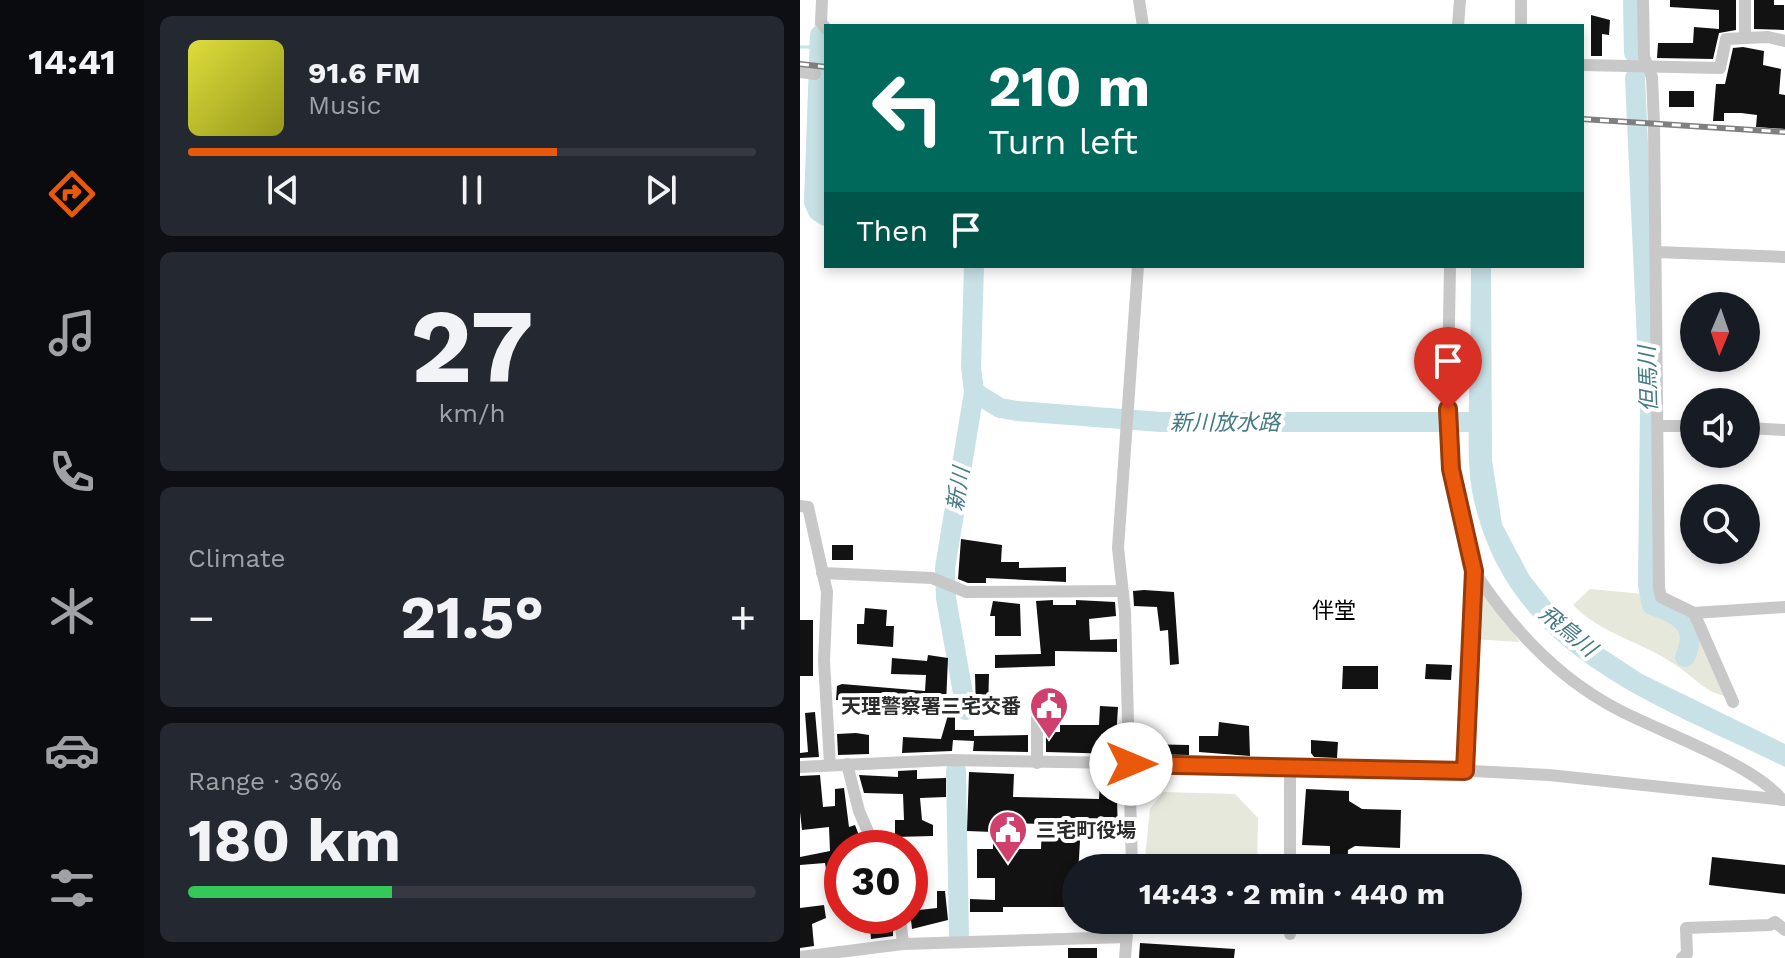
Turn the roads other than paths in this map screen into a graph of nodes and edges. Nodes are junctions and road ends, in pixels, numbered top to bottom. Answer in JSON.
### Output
{"nodes":[{"id":1,"x":822,"y":0,"type":"edge"},
{"id":2,"x":1139,"y":0,"type":"edge"},
{"id":3,"x":1460,"y":0,"type":"edge"},
{"id":4,"x":1521,"y":0,"type":"edge"},
{"id":5,"x":1643,"y":0,"type":"edge"},
{"id":6,"x":1745,"y":0,"type":"edge"},
{"id":7,"x":1143,"y":24,"type":"edge"},
{"id":8,"x":1458,"y":24,"type":"edge"},
{"id":9,"x":1521,"y":24,"type":"edge"},
{"id":10,"x":824,"y":26,"type":"edge"},
{"id":11,"x":1745,"y":37,"type":"junction"},
{"id":12,"x":1785,"y":41,"type":"edge"},
{"id":13,"x":1584,"y":65,"type":"edge"},
{"id":14,"x":1647,"y":66,"type":"junction"},
{"id":15,"x":800,"y":72,"type":"edge"},
{"id":16,"x":815,"y":74,"type":"dead end"},
{"id":17,"x":1657,"y":252,"type":"junction"},
{"id":18,"x":1785,"y":257,"type":"edge"},
{"id":19,"x":1138,"y":268,"type":"edge"},
{"id":20,"x":1450,"y":268,"type":"edge"},
{"id":21,"x":1658,"y":426,"type":"junction"},
{"id":22,"x":1680,"y":426,"type":"edge"},
{"id":23,"x":1760,"y":429,"type":"edge"},
{"id":24,"x":1785,"y":430,"type":"edge"},
{"id":25,"x":800,"y":506,"type":"edge"},
{"id":26,"x":1474,"y":571,"type":"junction"},
{"id":27,"x":822,"y":573,"type":"junction"},
{"id":28,"x":1122,"y":591,"type":"junction"},
{"id":29,"x":1785,"y":607,"type":"edge"},
{"id":30,"x":1694,"y":613,"type":"junction"},
{"id":31,"x":1733,"y":702,"type":"dead end"},
{"id":32,"x":1037,"y":715,"type":"dead end"},
{"id":33,"x":1037,"y":763,"type":"junction"},
{"id":34,"x":847,"y":764,"type":"junction"},
{"id":35,"x":1131,"y":764,"type":"junction"},
{"id":36,"x":830,"y":765,"type":"junction"},
{"id":37,"x":1290,"y":766,"type":"junction"},
{"id":38,"x":800,"y":767,"type":"edge"},
{"id":39,"x":1465,"y":771,"type":"junction"},
{"id":40,"x":1783,"y":800,"type":"edge"},
{"id":41,"x":867,"y":830,"type":"edge"},
{"id":42,"x":1132,"y":854,"type":"edge"},
{"id":43,"x":1290,"y":854,"type":"edge"},
{"id":44,"x":1785,"y":930,"type":"edge"},
{"id":45,"x":902,"y":934,"type":"edge"},
{"id":46,"x":1126,"y":934,"type":"edge"},
{"id":47,"x":1126,"y":937,"type":"junction"},
{"id":48,"x":903,"y":944,"type":"junction"},
{"id":49,"x":800,"y":957,"type":"edge"},
{"id":50,"x":1125,"y":958,"type":"edge"},
{"id":51,"x":1682,"y":958,"type":"edge"}],
"edges":[{"from":1,"to":10,"type":"street"},
{"from":2,"to":7,"type":"street"},
{"from":3,"to":8,"type":"street"},
{"from":4,"to":9,"type":"street"},
{"from":5,"to":14,"type":"street"},
{"from":6,"to":11,"type":"street"},
{"from":11,"to":12,"type":"street"},
{"from":11,"to":14,"type":"street"},
{"from":13,"to":14,"type":"street"},
{"from":14,"to":17,"type":"street"},
{"from":15,"to":16,"type":"street"},
{"from":17,"to":18,"type":"street"},
{"from":17,"to":21,"type":"street"},
{"from":19,"to":28,"type":"street"},
{"from":20,"to":26,"type":"street"},
{"from":21,"to":22,"type":"street"},
{"from":21,"to":30,"type":"street"},
{"from":23,"to":24,"type":"street"},
{"from":25,"to":27,"type":"street"},
{"from":26,"to":39,"type":"street"},
{"from":26,"to":40,"type":"street"},
{"from":27,"to":28,"type":"street"},
{"from":27,"to":36,"type":"street"},
{"from":28,"to":35,"type":"street"},
{"from":29,"to":30,"type":"street"},
{"from":30,"to":31,"type":"street"},
{"from":32,"to":33,"type":"street"},
{"from":33,"to":34,"type":"street"},
{"from":33,"to":35,"type":"street"},
{"from":34,"to":36,"type":"street"},
{"from":34,"to":41,"type":"street"},
{"from":35,"to":37,"type":"street"},
{"from":35,"to":42,"type":"street"},
{"from":36,"to":38,"type":"street"},
{"from":37,"to":39,"type":"street"},
{"from":37,"to":43,"type":"street"},
{"from":39,"to":40,"type":"street"},
{"from":44,"to":51,"type":"street"},
{"from":45,"to":48,"type":"street"},
{"from":46,"to":47,"type":"street"},
{"from":47,"to":48,"type":"street"},
{"from":47,"to":50,"type":"street"},
{"from":48,"to":49,"type":"street"}]}
